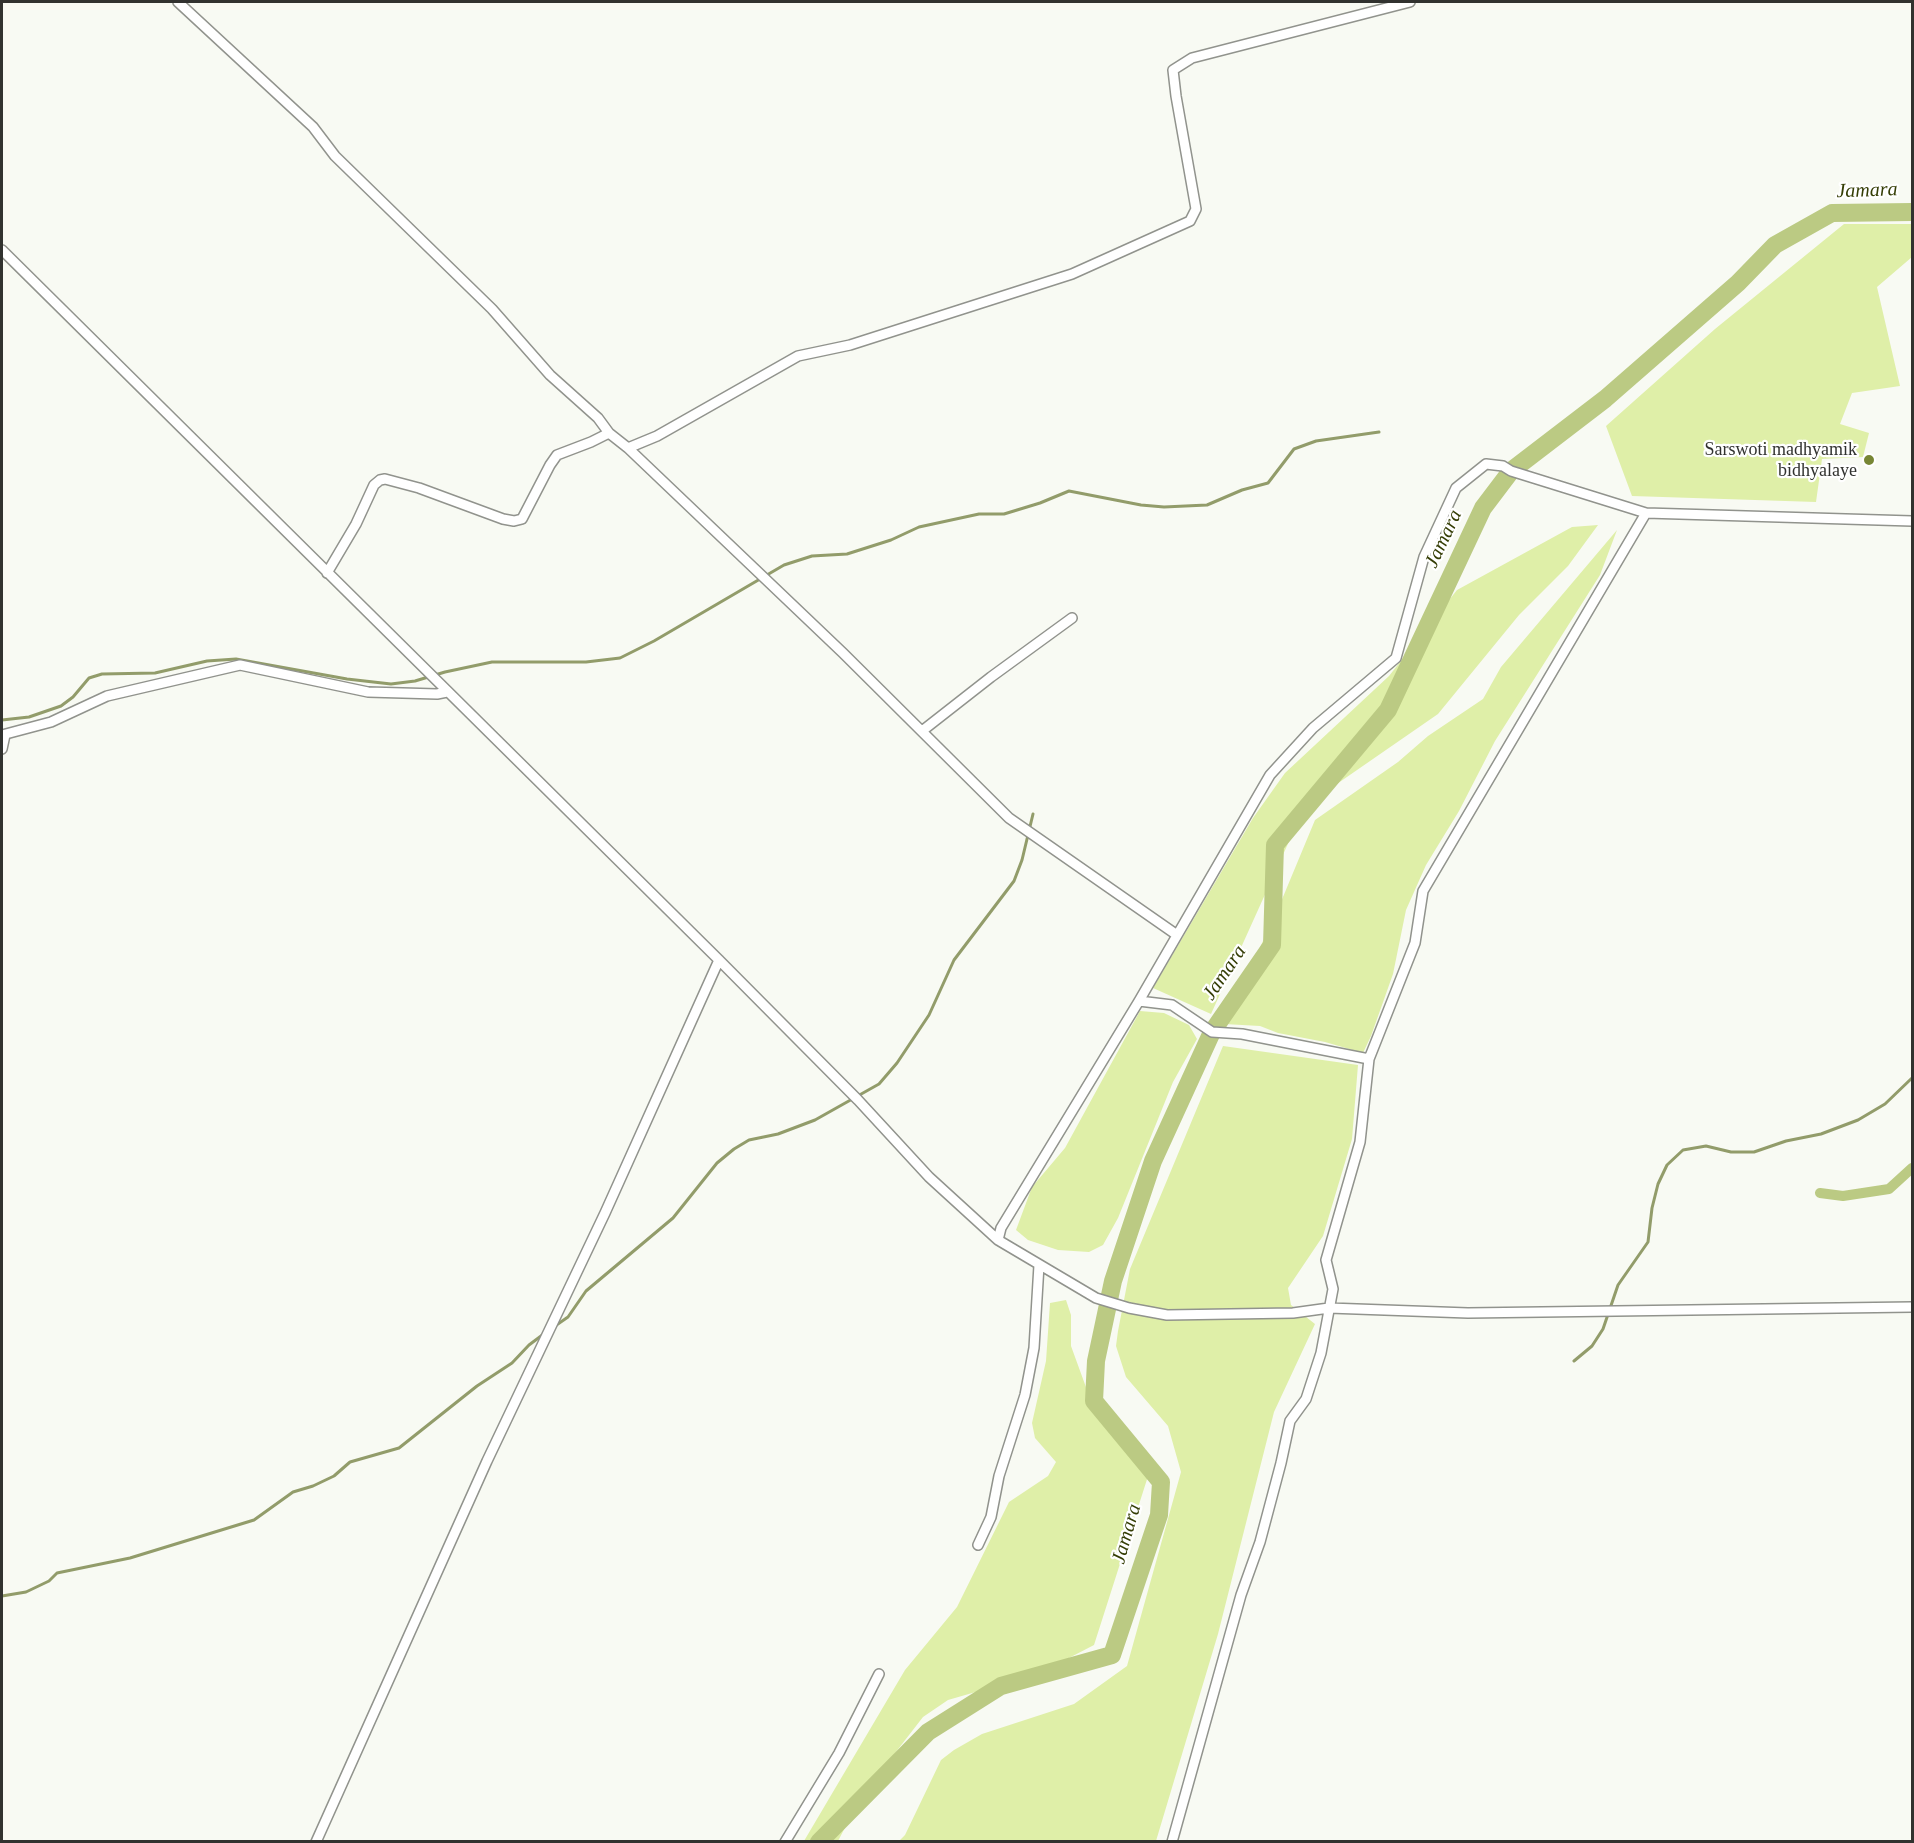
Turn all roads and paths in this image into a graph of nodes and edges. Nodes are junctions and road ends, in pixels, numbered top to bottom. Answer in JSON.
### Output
{"nodes":[{"id":1,"x":178,"y":2,"type":"edge"},
{"id":2,"x":1410,"y":2,"type":"edge"},
{"id":3,"x":2,"y":250,"type":"edge"},
{"id":4,"x":609,"y":433,"type":"junction"},
{"id":5,"x":628,"y":448,"type":"junction"},
{"id":6,"x":1646,"y":513,"type":"junction"},
{"id":7,"x":1912,"y":521,"type":"edge"},
{"id":8,"x":327,"y":573,"type":"junction"},
{"id":9,"x":1072,"y":618,"type":"dead end"},
{"id":10,"x":447,"y":692,"type":"junction"},
{"id":11,"x":922,"y":731,"type":"junction"},
{"id":12,"x":3,"y":735,"type":"edge"},
{"id":13,"x":2,"y":749,"type":"edge"},
{"id":14,"x":1177,"y":935,"type":"junction"},
{"id":15,"x":719,"y":960,"type":"junction"},
{"id":16,"x":1139,"y":1001,"type":"junction"},
{"id":17,"x":1370,"y":1059,"type":"junction"},
{"id":18,"x":998,"y":1240,"type":"junction"},
{"id":19,"x":1039,"y":1265,"type":"junction"},
{"id":20,"x":1912,"y":1307,"type":"edge"},
{"id":21,"x":1329,"y":1308,"type":"junction"},
{"id":22,"x":978,"y":1545,"type":"dead end"},
{"id":23,"x":879,"y":1674,"type":"dead end"},
{"id":24,"x":316,"y":1842,"type":"edge"},
{"id":25,"x":785,"y":1842,"type":"edge"},
{"id":26,"x":1172,"y":1842,"type":"edge"}],
"edges":[{"from":1,"to":4,"type":"street"},
{"from":2,"to":5,"type":"street"},
{"from":3,"to":8,"type":"street"},
{"from":4,"to":5,"type":"street"},
{"from":4,"to":8,"type":"street"},
{"from":5,"to":11,"type":"street"},
{"from":6,"to":7,"type":"street"},
{"from":6,"to":14,"type":"street"},
{"from":6,"to":17,"type":"street"},
{"from":8,"to":10,"type":"street"},
{"from":9,"to":11,"type":"street"},
{"from":10,"to":12,"type":"street"},
{"from":10,"to":15,"type":"street"},
{"from":11,"to":14,"type":"street"},
{"from":12,"to":13,"type":"street"},
{"from":14,"to":16,"type":"street"},
{"from":15,"to":18,"type":"street"},
{"from":15,"to":24,"type":"street"},
{"from":16,"to":17,"type":"street"},
{"from":16,"to":18,"type":"street"},
{"from":17,"to":21,"type":"street"},
{"from":18,"to":19,"type":"street"},
{"from":19,"to":21,"type":"street"},
{"from":19,"to":22,"type":"street"},
{"from":20,"to":21,"type":"street"},
{"from":21,"to":26,"type":"street"},
{"from":23,"to":25,"type":"street"}]}
